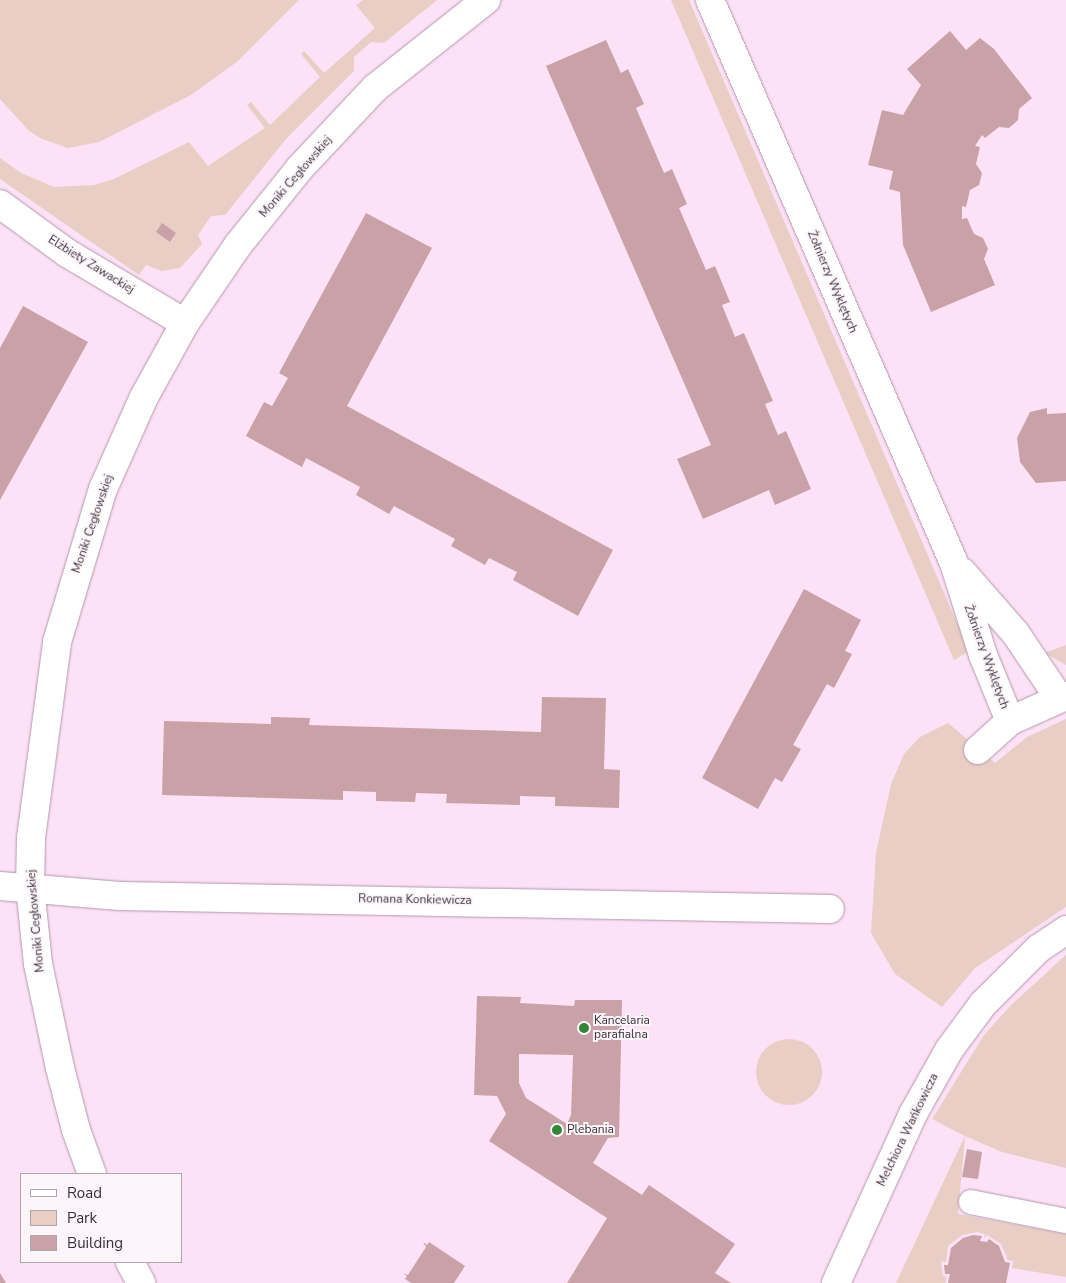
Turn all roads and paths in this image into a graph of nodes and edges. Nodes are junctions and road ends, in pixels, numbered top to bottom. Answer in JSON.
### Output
{"nodes":[{"id":1,"x":486,"y":0,"type":"edge"},
{"id":2,"x":710,"y":0,"type":"edge"},
{"id":3,"x":0,"y":204,"type":"edge"},
{"id":4,"x":184,"y":323,"type":"junction"},
{"id":5,"x":954,"y":563,"type":"junction"},
{"id":6,"x":1062,"y":697,"type":"edge"},
{"id":7,"x":1010,"y":722,"type":"junction"},
{"id":8,"x":978,"y":750,"type":"dead end"},
{"id":9,"x":0,"y":886,"type":"edge"},
{"id":10,"x":30,"y":887,"type":"junction"},
{"id":11,"x":830,"y":909,"type":"dead end"},
{"id":12,"x":1066,"y":930,"type":"edge"},
{"id":13,"x":92,"y":1173,"type":"edge"},
{"id":14,"x":971,"y":1202,"type":"dead end"},
{"id":15,"x":1066,"y":1221,"type":"edge"},
{"id":16,"x":131,"y":1263,"type":"edge"},
{"id":17,"x":141,"y":1283,"type":"edge"},
{"id":18,"x":836,"y":1283,"type":"edge"}],
"edges":[{"from":1,"to":4,"type":"street","name":"Moniki Cegłowskiej"},
{"from":2,"to":5,"type":"street","name":"Żołnierzy Wyklętych"},
{"from":3,"to":4,"type":"street","name":"Elżbiety Zawackiej"},
{"from":4,"to":10,"type":"street","name":"Moniki Cegłowskiej"},
{"from":5,"to":6,"type":"street","name":"Żołnierzy Wyklętych"},
{"from":5,"to":7,"type":"street","name":"Żołnierzy Wyklętych"},
{"from":6,"to":7,"type":"street"},
{"from":7,"to":8,"type":"street"},
{"from":9,"to":10,"type":"street","name":"Romana Konkiewicza"},
{"from":10,"to":11,"type":"street","name":"Romana Konkiewicza"},
{"from":10,"to":13,"type":"street","name":"Moniki Cegłowskiej"},
{"from":12,"to":18,"type":"street","name":"Melchiora Wańkowicza"},
{"from":14,"to":15,"type":"lane"},
{"from":16,"to":17,"type":"street"}]}
